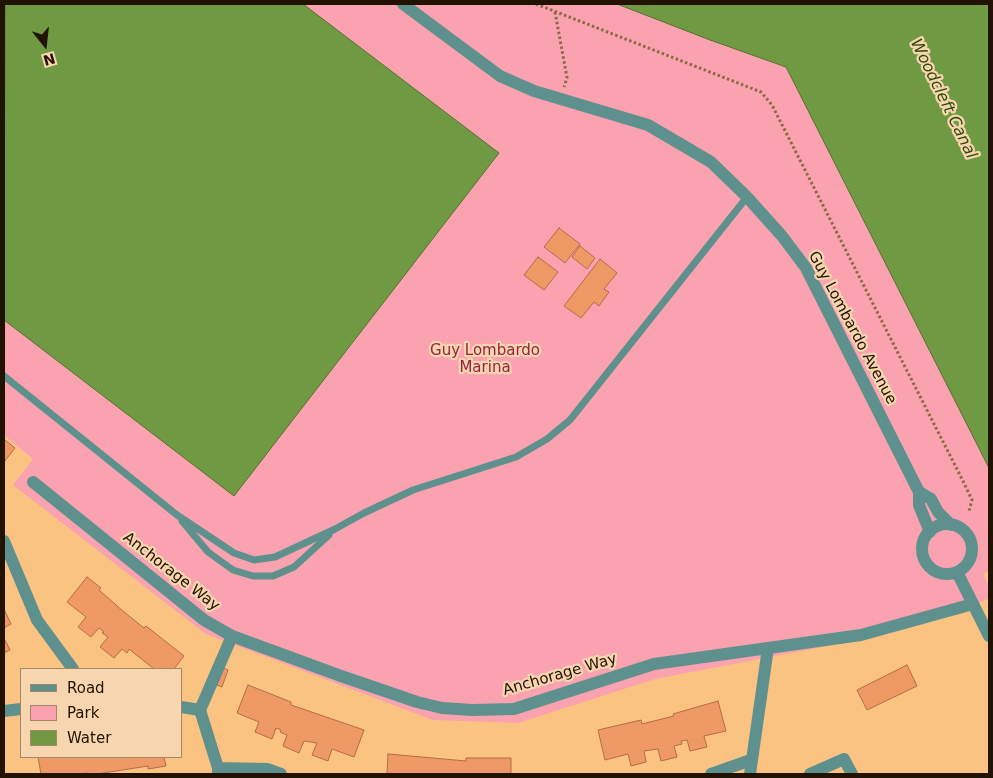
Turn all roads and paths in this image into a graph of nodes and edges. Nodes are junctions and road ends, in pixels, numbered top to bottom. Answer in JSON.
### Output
{"nodes":[{"id":1,"x":403,"y":4,"type":"edge"},
{"id":2,"x":536,"y":4,"type":"edge"},
{"id":3,"x":555,"y":11,"type":"junction"},
{"id":4,"x":562,"y":99,"type":"junction"},
{"id":5,"x":747,"y":196,"type":"junction"},
{"id":6,"x":4,"y":376,"type":"edge"},
{"id":7,"x":32,"y":482,"type":"dead end"},
{"id":8,"x":919,"y":492,"type":"junction"},
{"id":9,"x":969,"y":511,"type":"dead end"},
{"id":10,"x":177,"y":515,"type":"junction"},
{"id":11,"x":951,"y":525,"type":"junction"},
{"id":12,"x":335,"y":529,"type":"junction"},
{"id":13,"x":930,"y":532,"type":"junction"},
{"id":14,"x":4,"y":541,"type":"edge"},
{"id":15,"x":957,"y":572,"type":"junction"},
{"id":16,"x":973,"y":604,"type":"junction"},
{"id":17,"x":232,"y":636,"type":"junction"},
{"id":18,"x":989,"y":636,"type":"edge"},
{"id":19,"x":768,"y":648,"type":"junction"},
{"id":20,"x":72,"y":668,"type":"edge"},
{"id":21,"x":182,"y":706,"type":"edge"},
{"id":22,"x":20,"y":709,"type":"edge"},
{"id":23,"x":200,"y":710,"type":"junction"},
{"id":24,"x":4,"y":711,"type":"edge"},
{"id":25,"x":752,"y":760,"type":"junction"},
{"id":26,"x":218,"y":771,"type":"edge"},
{"id":27,"x":281,"y":774,"type":"edge"},
{"id":28,"x":711,"y":774,"type":"edge"},
{"id":29,"x":750,"y":774,"type":"edge"},
{"id":30,"x":810,"y":774,"type":"edge"},
{"id":31,"x":852,"y":774,"type":"edge"}],
"edges":[{"from":1,"to":4,"type":"street","name":"Guy Lombardo Avenue"},
{"from":2,"to":3,"type":"path"},
{"from":3,"to":4,"type":"path"},
{"from":3,"to":9,"type":"path"},
{"from":4,"to":5,"type":"street","name":"Guy Lombardo Avenue"},
{"from":5,"to":8,"type":"street","name":"Guy Lombardo Avenue"},
{"from":5,"to":12,"type":"lane"},
{"from":6,"to":10,"type":"lane"},
{"from":7,"to":17,"type":"street","name":"Anchorage Way"},
{"from":8,"to":11,"type":"street","name":"Guy Lombardo Avenue"},
{"from":8,"to":13,"type":"street","name":"Guy Lombardo Avenue"},
{"from":10,"to":12,"type":"lane"},
{"from":10,"to":12,"type":"lane"},
{"from":11,"to":13,"type":"street"},
{"from":11,"to":15,"type":"street","name":"Guy Lombardo Avenue"},
{"from":13,"to":15,"type":"street"},
{"from":14,"to":20,"type":"street"},
{"from":15,"to":16,"type":"street"},
{"from":16,"to":18,"type":"street"},
{"from":16,"to":19,"type":"street","name":"Anchorage Way"},
{"from":17,"to":19,"type":"street","name":"Anchorage Way"},
{"from":17,"to":23,"type":"street"},
{"from":19,"to":25,"type":"street"},
{"from":21,"to":23,"type":"street"},
{"from":22,"to":24,"type":"street"},
{"from":23,"to":26,"type":"street"},
{"from":25,"to":28,"type":"street"},
{"from":25,"to":29,"type":"street"},
{"from":26,"to":27,"type":"street"},
{"from":30,"to":31,"type":"street"}]}
